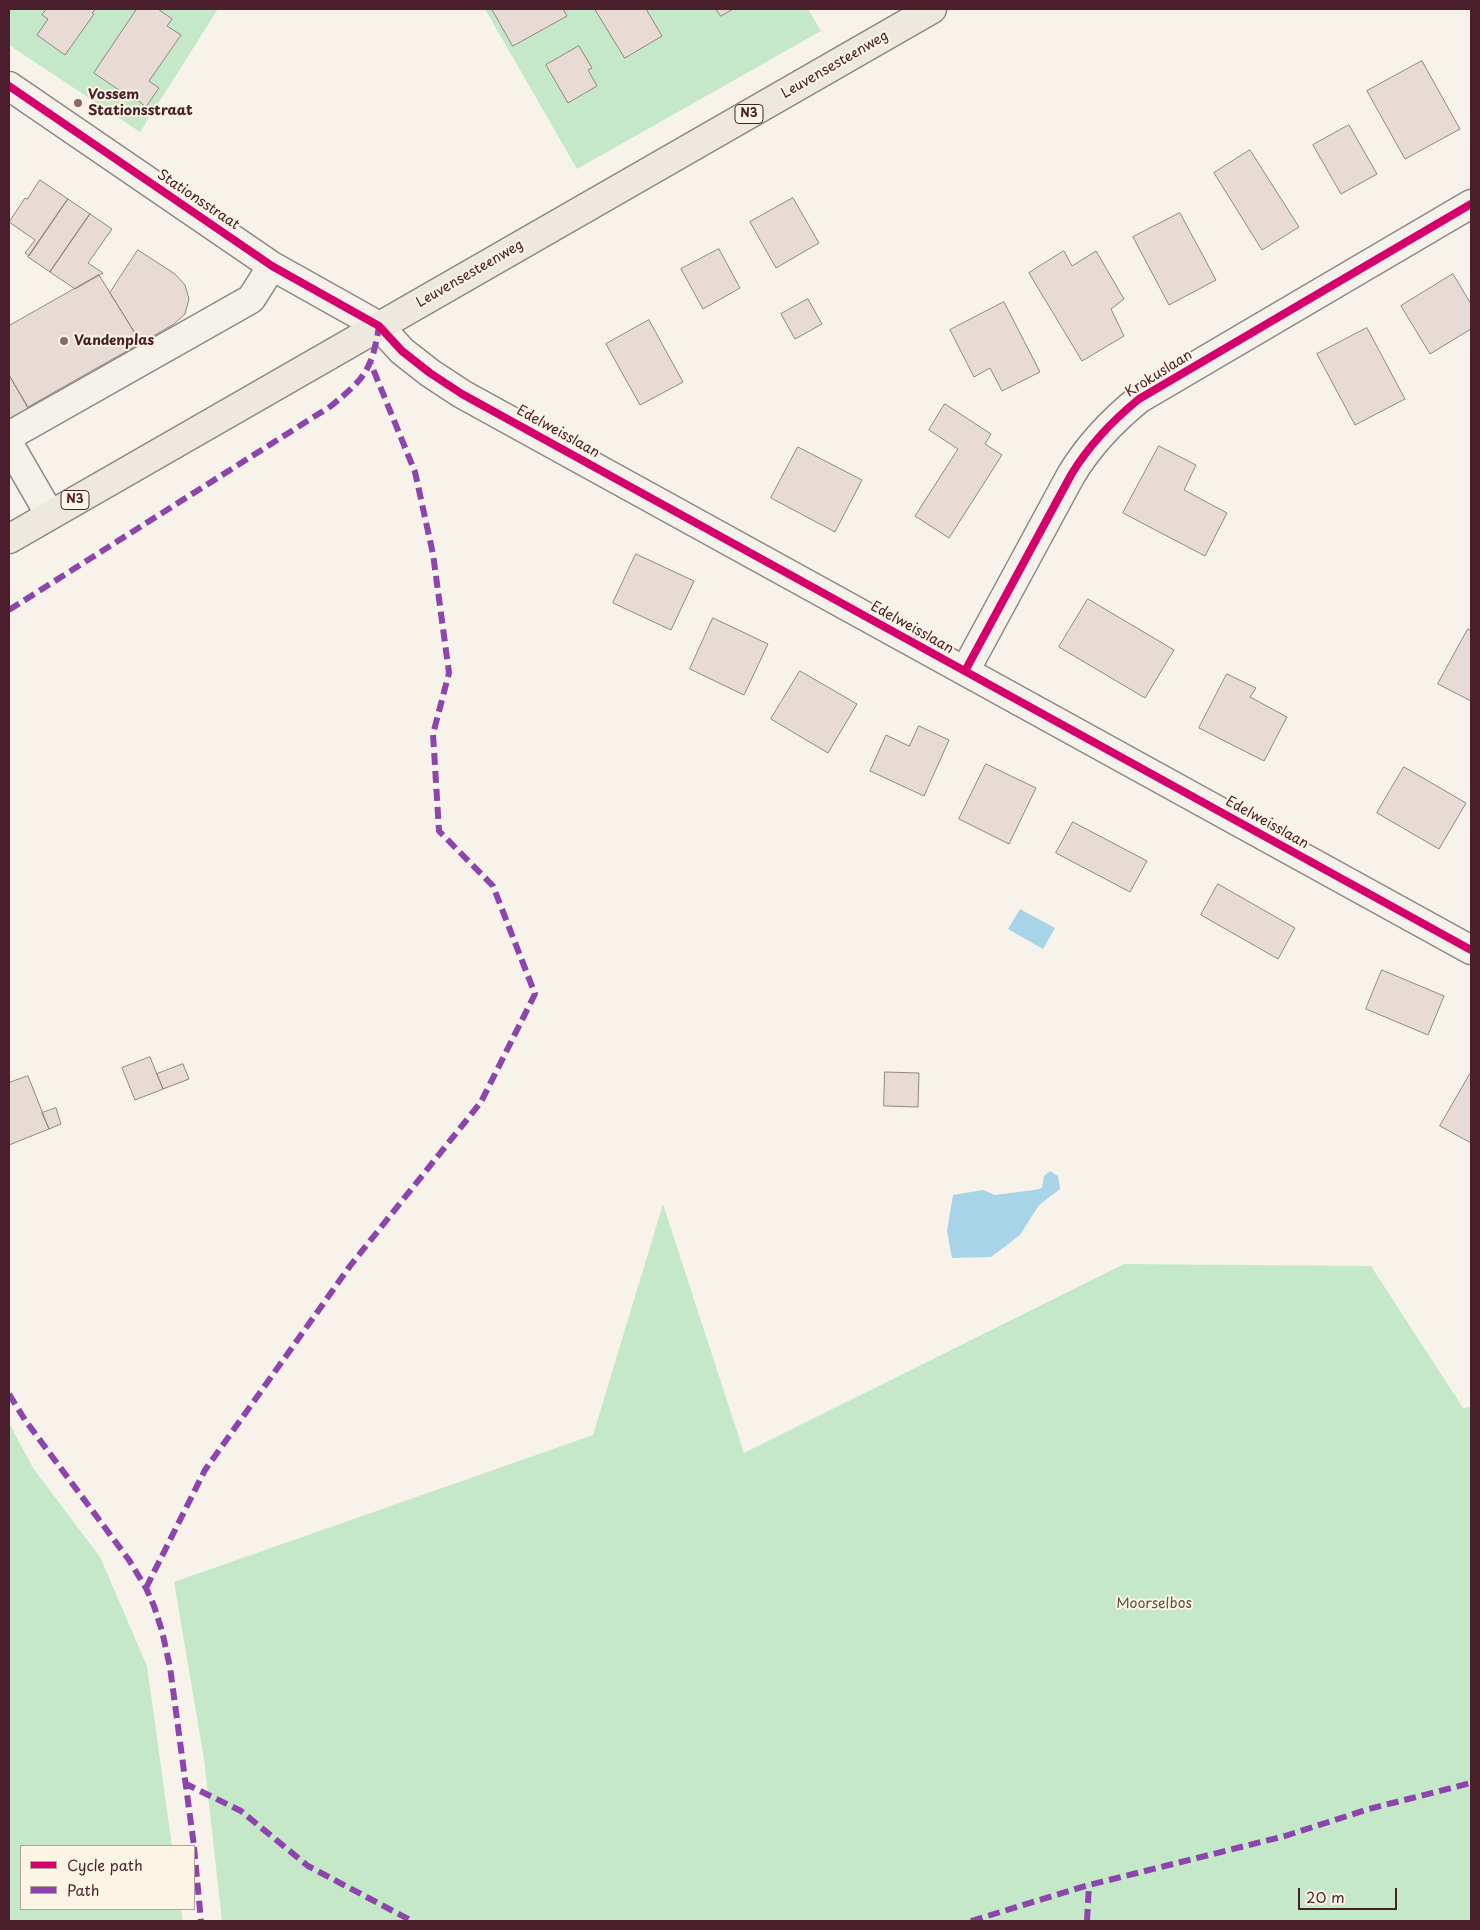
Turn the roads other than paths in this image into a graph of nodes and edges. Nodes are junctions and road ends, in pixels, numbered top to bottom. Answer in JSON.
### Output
{"nodes":[{"id":1,"x":932,"y":9,"type":"edge"},
{"id":2,"x":9,"y":86,"type":"edge"},
{"id":3,"x":1471,"y":204,"type":"edge"},
{"id":4,"x":272,"y":266,"type":"junction"},
{"id":5,"x":379,"y":326,"type":"junction"},
{"id":6,"x":9,"y":436,"type":"edge"},
{"id":7,"x":9,"y":444,"type":"edge"},
{"id":8,"x":50,"y":515,"type":"junction"},
{"id":9,"x":9,"y":538,"type":"edge"},
{"id":10,"x":965,"y":671,"type":"junction"},
{"id":11,"x":1468,"y":941,"type":"edge"}],
"edges":[{"from":1,"to":5,"type":"main road","name":"Leuvensesteenweg","number":"N3"},
{"from":2,"to":4,"type":"street","name":"Stationsstraat"},
{"from":3,"to":10,"type":"street","name":"Krokuslaan"},
{"from":4,"to":5,"type":"street","name":"Stationsstraat"},
{"from":4,"to":6,"type":"street"},
{"from":5,"to":8,"type":"main road","name":"Leuvensesteenweg","number":"N3"},
{"from":5,"to":10,"type":"street","name":"Edelweisslaan"},
{"from":7,"to":8,"type":"street"},
{"from":8,"to":9,"type":"main road","name":"Leuvensesteenweg","number":"N3"},
{"from":10,"to":11,"type":"street","name":"Edelweisslaan"}]}
